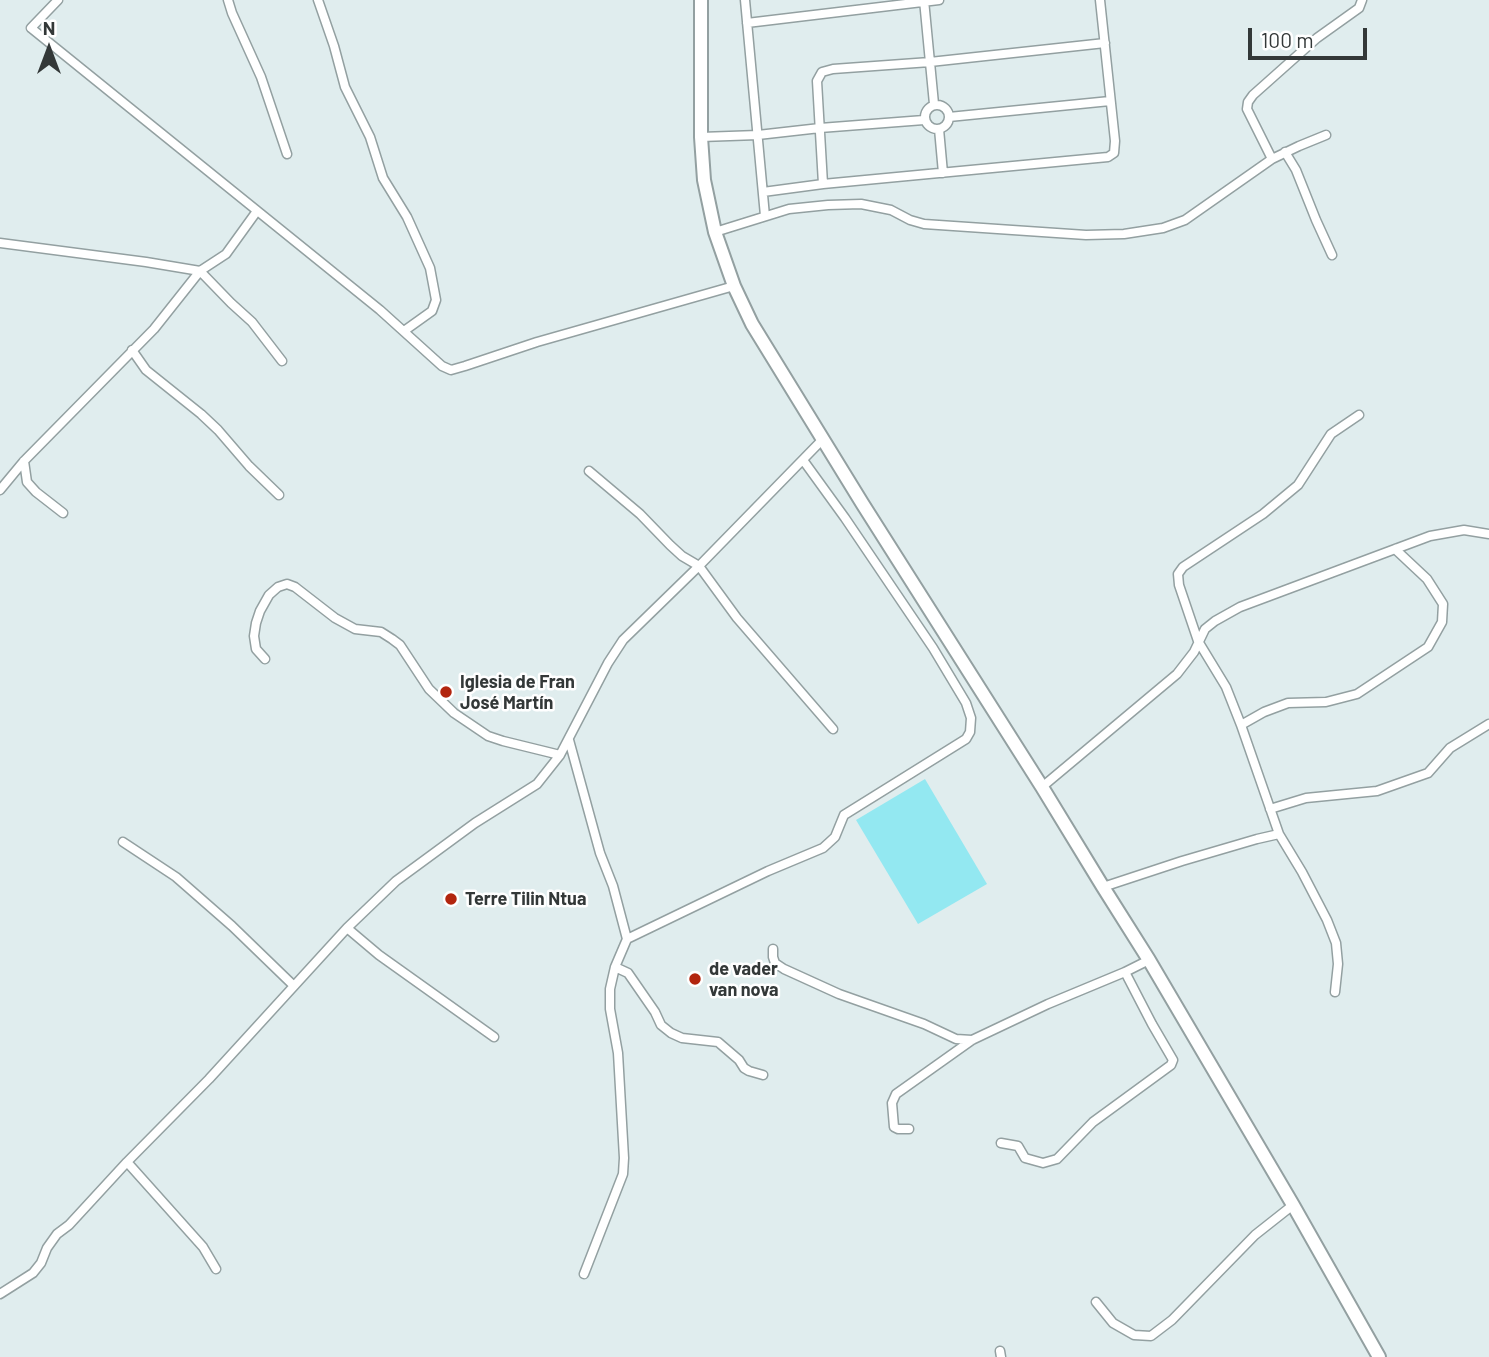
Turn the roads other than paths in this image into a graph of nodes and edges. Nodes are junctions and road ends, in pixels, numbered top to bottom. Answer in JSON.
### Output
{"nodes":[{"id":1,"x":58,"y":0,"type":"edge"},
{"id":2,"x":228,"y":0,"type":"edge"},
{"id":3,"x":318,"y":0,"type":"edge"},
{"id":4,"x":701,"y":0,"type":"edge"},
{"id":5,"x":745,"y":0,"type":"edge"},
{"id":6,"x":939,"y":0,"type":"edge"},
{"id":7,"x":1100,"y":0,"type":"edge"},
{"id":8,"x":1362,"y":0,"type":"edge"},
{"id":9,"x":924,"y":1,"type":"edge"},
{"id":10,"x":747,"y":23,"type":"junction"},
{"id":11,"x":1105,"y":43,"type":"junction"},
{"id":12,"x":930,"y":62,"type":"junction"},
{"id":13,"x":1111,"y":101,"type":"junction"},
{"id":14,"x":934,"y":104,"type":"junction"},
{"id":15,"x":949,"y":117,"type":"junction"},
{"id":16,"x":925,"y":120,"type":"junction"},
{"id":17,"x":820,"y":128,"type":"junction"},
{"id":18,"x":939,"y":129,"type":"junction"},
{"id":19,"x":758,"y":135,"type":"junction"},
{"id":20,"x":1326,"y":135,"type":"dead end"},
{"id":21,"x":701,"y":137,"type":"junction"},
{"id":22,"x":1285,"y":152,"type":"junction"},
{"id":23,"x":287,"y":154,"type":"dead end"},
{"id":24,"x":1272,"y":159,"type":"junction"},
{"id":25,"x":943,"y":173,"type":"junction"},
{"id":26,"x":823,"y":184,"type":"junction"},
{"id":27,"x":763,"y":192,"type":"junction"},
{"id":28,"x":257,"y":211,"type":"junction"},
{"id":29,"x":765,"y":216,"type":"junction"},
{"id":30,"x":715,"y":232,"type":"junction"},
{"id":31,"x":0,"y":243,"type":"edge"},
{"id":32,"x":1332,"y":255,"type":"dead end"},
{"id":33,"x":200,"y":271,"type":"junction"},
{"id":34,"x":734,"y":286,"type":"junction"},
{"id":35,"x":404,"y":331,"type":"junction"},
{"id":36,"x":132,"y":349,"type":"junction"},
{"id":37,"x":282,"y":361,"type":"dead end"},
{"id":38,"x":1359,"y":415,"type":"dead end"},
{"id":39,"x":823,"y":439,"type":"junction"},
{"id":40,"x":803,"y":460,"type":"junction"},
{"id":41,"x":24,"y":461,"type":"junction"},
{"id":42,"x":589,"y":471,"type":"dead end"},
{"id":43,"x":0,"y":490,"type":"edge"},
{"id":44,"x":279,"y":495,"type":"dead end"},
{"id":45,"x":63,"y":513,"type":"dead end"},
{"id":46,"x":1489,"y":534,"type":"edge"},
{"id":47,"x":1395,"y":549,"type":"junction"},
{"id":48,"x":699,"y":566,"type":"junction"},
{"id":49,"x":1198,"y":641,"type":"junction"},
{"id":50,"x":265,"y":659,"type":"dead end"},
{"id":51,"x":1489,"y":724,"type":"edge"},
{"id":52,"x":1241,"y":725,"type":"junction"},
{"id":53,"x":832,"y":729,"type":"dead end"},
{"id":54,"x":569,"y":740,"type":"junction"},
{"id":55,"x":560,"y":755,"type":"junction"},
{"id":56,"x":1042,"y":787,"type":"junction"},
{"id":57,"x":1270,"y":808,"type":"junction"},
{"id":58,"x":1279,"y":834,"type":"junction"},
{"id":59,"x":123,"y":842,"type":"dead end"},
{"id":60,"x":1103,"y":887,"type":"junction"},
{"id":61,"x":347,"y":928,"type":"junction"},
{"id":62,"x":627,"y":939,"type":"junction"},
{"id":63,"x":773,"y":949,"type":"dead end"},
{"id":64,"x":1149,"y":960,"type":"junction"},
{"id":65,"x":615,"y":967,"type":"junction"},
{"id":66,"x":1125,"y":972,"type":"junction"},
{"id":67,"x":294,"y":986,"type":"junction"},
{"id":68,"x":1335,"y":992,"type":"dead end"},
{"id":69,"x":494,"y":1037,"type":"dead end"},
{"id":70,"x":972,"y":1040,"type":"junction"},
{"id":71,"x":763,"y":1075,"type":"dead end"},
{"id":72,"x":909,"y":1129,"type":"dead end"},
{"id":73,"x":1001,"y":1143,"type":"dead end"},
{"id":74,"x":127,"y":1162,"type":"junction"},
{"id":75,"x":1293,"y":1205,"type":"junction"},
{"id":76,"x":216,"y":1269,"type":"dead end"},
{"id":77,"x":584,"y":1274,"type":"dead end"},
{"id":78,"x":0,"y":1294,"type":"edge"},
{"id":79,"x":1096,"y":1301,"type":"dead end"},
{"id":80,"x":1379,"y":1357,"type":"edge"}],
"edges":[{"from":1,"to":28,"type":"street"},
{"from":2,"to":23,"type":"street"},
{"from":3,"to":35,"type":"street"},
{"from":4,"to":21,"type":"main road"},
{"from":5,"to":10,"type":"street"},
{"from":6,"to":9,"type":"street"},
{"from":7,"to":11,"type":"street"},
{"from":8,"to":24,"type":"street"},
{"from":9,"to":10,"type":"street"},
{"from":9,"to":12,"type":"street"},
{"from":10,"to":19,"type":"street"},
{"from":11,"to":12,"type":"street"},
{"from":11,"to":13,"type":"street"},
{"from":12,"to":14,"type":"street"},
{"from":12,"to":17,"type":"street"},
{"from":13,"to":15,"type":"street"},
{"from":13,"to":25,"type":"street"},
{"from":14,"to":15,"type":"street"},
{"from":14,"to":16,"type":"street"},
{"from":15,"to":18,"type":"street"},
{"from":16,"to":17,"type":"street"},
{"from":16,"to":18,"type":"street"},
{"from":17,"to":19,"type":"street"},
{"from":17,"to":26,"type":"street"},
{"from":18,"to":25,"type":"street"},
{"from":19,"to":21,"type":"street"},
{"from":19,"to":27,"type":"street"},
{"from":20,"to":22,"type":"street"},
{"from":21,"to":30,"type":"main road"},
{"from":22,"to":24,"type":"street"},
{"from":22,"to":32,"type":"street"},
{"from":24,"to":29,"type":"street"},
{"from":25,"to":26,"type":"street"},
{"from":26,"to":27,"type":"street"},
{"from":27,"to":29,"type":"street"},
{"from":28,"to":33,"type":"street"},
{"from":28,"to":35,"type":"street"},
{"from":29,"to":30,"type":"street"},
{"from":30,"to":34,"type":"main road"},
{"from":31,"to":33,"type":"street"},
{"from":33,"to":36,"type":"street"},
{"from":33,"to":37,"type":"street"},
{"from":34,"to":35,"type":"street"},
{"from":34,"to":39,"type":"main road"},
{"from":36,"to":41,"type":"street"},
{"from":36,"to":44,"type":"street"},
{"from":38,"to":49,"type":"street"},
{"from":39,"to":40,"type":"street"},
{"from":39,"to":56,"type":"main road"},
{"from":40,"to":48,"type":"street"},
{"from":40,"to":62,"type":"street"},
{"from":41,"to":43,"type":"street"},
{"from":41,"to":45,"type":"street"},
{"from":42,"to":48,"type":"street"},
{"from":46,"to":47,"type":"street"},
{"from":47,"to":49,"type":"street"},
{"from":47,"to":52,"type":"street"},
{"from":48,"to":53,"type":"street"},
{"from":48,"to":54,"type":"street"},
{"from":49,"to":52,"type":"street"},
{"from":49,"to":56,"type":"street"},
{"from":50,"to":55,"type":"street"},
{"from":51,"to":57,"type":"street"},
{"from":52,"to":57,"type":"street"},
{"from":54,"to":55,"type":"street"},
{"from":54,"to":62,"type":"street"},
{"from":55,"to":61,"type":"street"},
{"from":56,"to":60,"type":"main road"},
{"from":57,"to":58,"type":"street"},
{"from":58,"to":60,"type":"street"},
{"from":58,"to":68,"type":"street"},
{"from":59,"to":67,"type":"street"},
{"from":60,"to":64,"type":"main road"},
{"from":61,"to":67,"type":"street"},
{"from":61,"to":69,"type":"street"},
{"from":62,"to":65,"type":"street"},
{"from":63,"to":70,"type":"street"},
{"from":64,"to":66,"type":"street"},
{"from":64,"to":75,"type":"main road"},
{"from":65,"to":71,"type":"street"},
{"from":65,"to":77,"type":"street"},
{"from":66,"to":70,"type":"street"},
{"from":66,"to":73,"type":"street"},
{"from":67,"to":74,"type":"street"},
{"from":70,"to":72,"type":"street"},
{"from":74,"to":76,"type":"street"},
{"from":74,"to":78,"type":"street"},
{"from":75,"to":79,"type":"street"},
{"from":75,"to":80,"type":"main road"}]}
